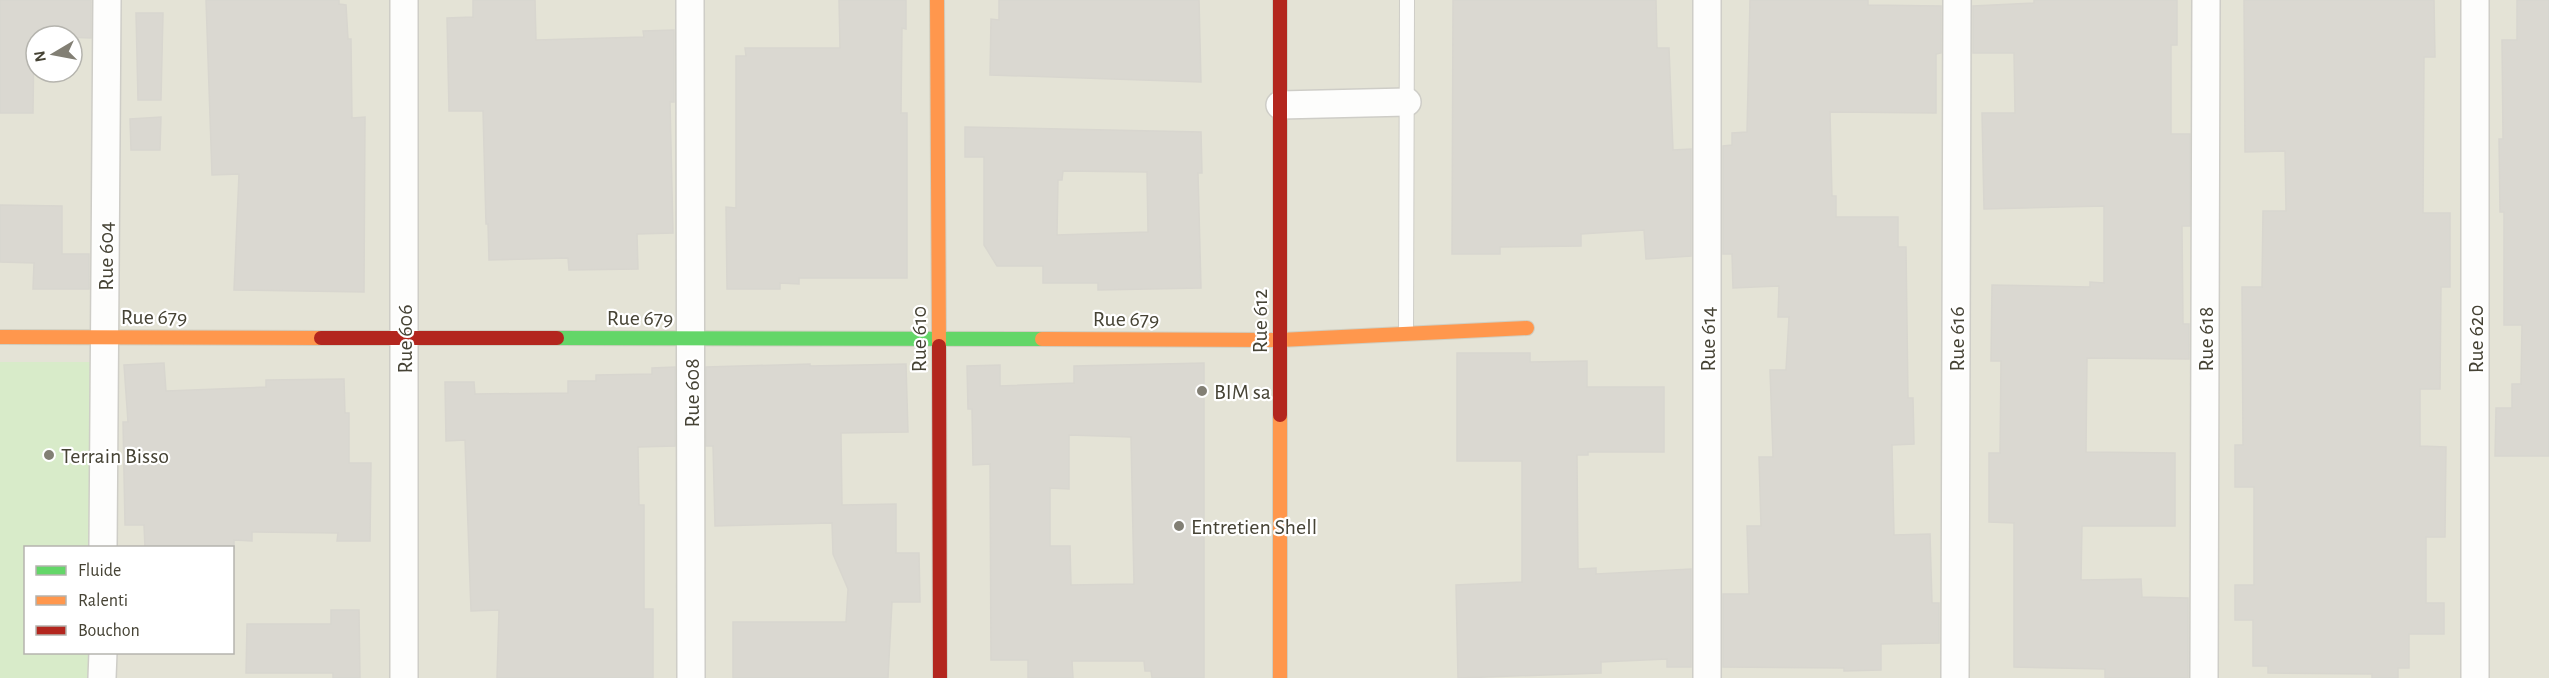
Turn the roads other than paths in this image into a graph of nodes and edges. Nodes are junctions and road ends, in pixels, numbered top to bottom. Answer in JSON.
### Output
{"nodes":[{"id":1,"x":107,"y":0,"type":"edge"},
{"id":2,"x":404,"y":0,"type":"edge"},
{"id":3,"x":690,"y":0,"type":"edge"},
{"id":4,"x":938,"y":0,"type":"edge"},
{"id":5,"x":1280,"y":0,"type":"edge"},
{"id":6,"x":1407,"y":0,"type":"edge"},
{"id":7,"x":1707,"y":0,"type":"edge"},
{"id":8,"x":1957,"y":0,"type":"edge"},
{"id":9,"x":2206,"y":0,"type":"edge"},
{"id":10,"x":2475,"y":0,"type":"edge"},
{"id":11,"x":1407,"y":102,"type":"junction"},
{"id":12,"x":1280,"y":105,"type":"junction"},
{"id":13,"x":1527,"y":328,"type":"dead end"},
{"id":14,"x":1406,"y":333,"type":"junction"},
{"id":15,"x":0,"y":337,"type":"edge"},
{"id":16,"x":105,"y":337,"type":"junction"},
{"id":17,"x":404,"y":338,"type":"junction"},
{"id":18,"x":691,"y":338,"type":"junction"},
{"id":19,"x":939,"y":339,"type":"junction"},
{"id":20,"x":1280,"y":340,"type":"junction"},
{"id":21,"x":103,"y":546,"type":"edge"},
{"id":22,"x":103,"y":654,"type":"edge"},
{"id":23,"x":102,"y":678,"type":"edge"},
{"id":24,"x":404,"y":678,"type":"edge"},
{"id":25,"x":691,"y":678,"type":"edge"},
{"id":26,"x":940,"y":678,"type":"edge"},
{"id":27,"x":1280,"y":678,"type":"edge"},
{"id":28,"x":1707,"y":678,"type":"edge"},
{"id":29,"x":1956,"y":678,"type":"edge"},
{"id":30,"x":2204,"y":678,"type":"edge"},
{"id":31,"x":2475,"y":678,"type":"edge"}],
"edges":[{"from":1,"to":16,"type":"street","name":"Rue 604"},
{"from":2,"to":17,"type":"street","name":"Rue 606"},
{"from":3,"to":18,"type":"street","name":"Rue 608"},
{"from":4,"to":19,"type":"street","name":"Rue 610"},
{"from":5,"to":12,"type":"street","name":"Rue 612"},
{"from":6,"to":11,"type":"lane"},
{"from":7,"to":28,"type":"street","name":"Rue 614"},
{"from":8,"to":29,"type":"street","name":"Rue 616"},
{"from":9,"to":30,"type":"street","name":"Rue 618"},
{"from":10,"to":31,"type":"street","name":"Rue 620"},
{"from":11,"to":12,"type":"street"},
{"from":11,"to":14,"type":"lane"},
{"from":12,"to":20,"type":"street","name":"Rue 612"},
{"from":13,"to":14,"type":"street","name":"Rue 679"},
{"from":14,"to":20,"type":"street","name":"Rue 679"},
{"from":15,"to":16,"type":"street","name":"Rue 679"},
{"from":16,"to":17,"type":"street","name":"Rue 679"},
{"from":16,"to":21,"type":"street","name":"Rue 604"},
{"from":17,"to":18,"type":"street","name":"Rue 679"},
{"from":17,"to":24,"type":"street","name":"Rue 606"},
{"from":18,"to":19,"type":"street","name":"Rue 679"},
{"from":18,"to":25,"type":"street","name":"Rue 608"},
{"from":19,"to":20,"type":"street","name":"Rue 679"},
{"from":19,"to":26,"type":"street","name":"Rue 610"},
{"from":20,"to":27,"type":"street","name":"Rue 612"},
{"from":22,"to":23,"type":"street"}]}
